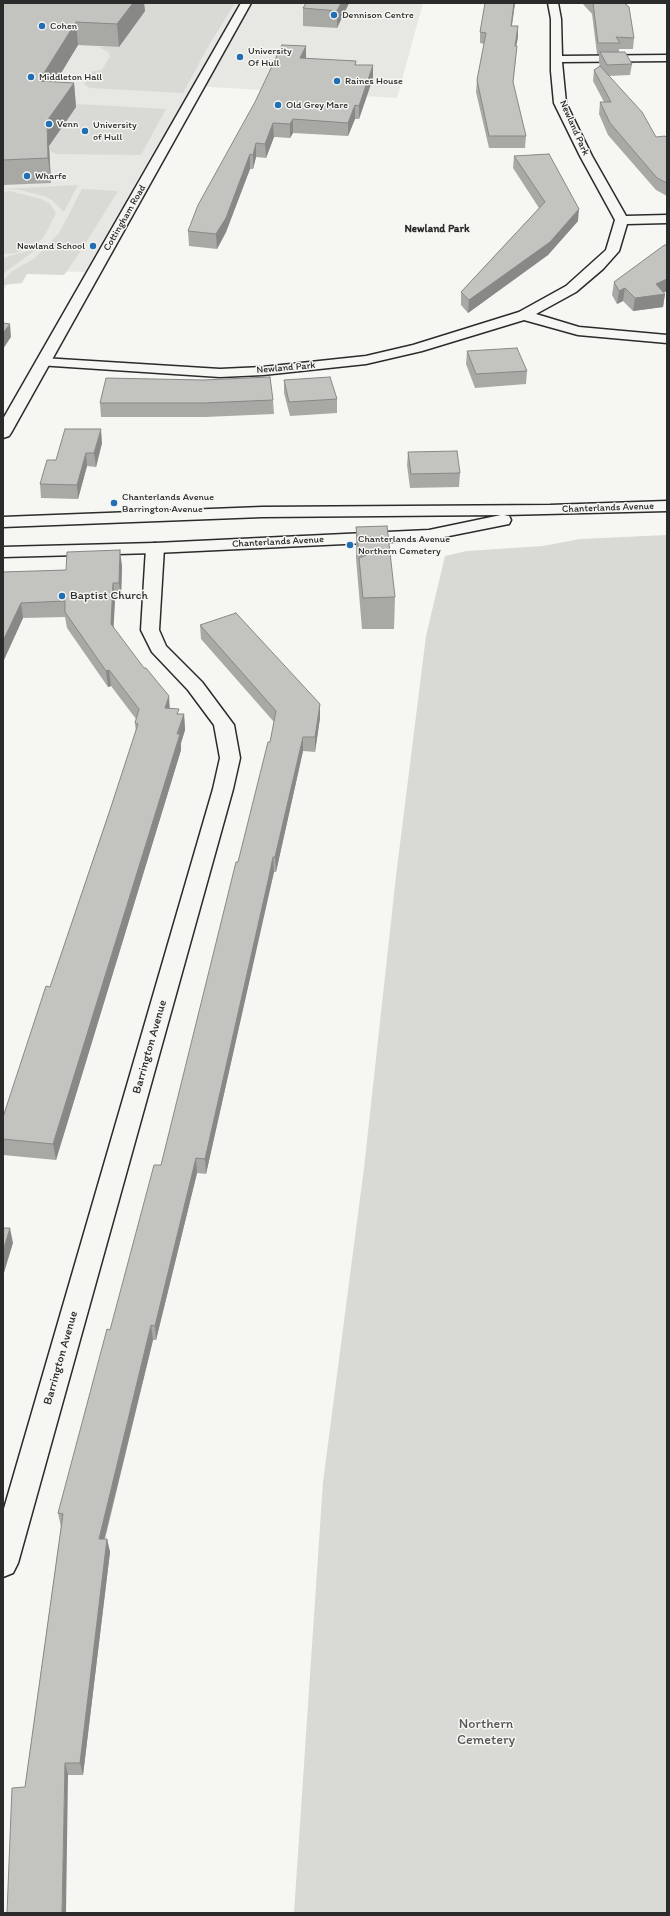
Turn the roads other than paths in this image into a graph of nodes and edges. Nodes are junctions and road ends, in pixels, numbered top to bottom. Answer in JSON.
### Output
{"nodes":[{"id":1,"x":246,"y":3,"type":"edge"},
{"id":2,"x":553,"y":3,"type":"edge"},
{"id":3,"x":667,"y":58,"type":"edge"},
{"id":4,"x":557,"y":59,"type":"junction"},
{"id":5,"x":667,"y":219,"type":"edge"},
{"id":6,"x":622,"y":220,"type":"junction"},
{"id":7,"x":524,"y":315,"type":"junction"},
{"id":8,"x":667,"y":339,"type":"edge"},
{"id":9,"x":43,"y":362,"type":"junction"},
{"id":10,"x":3,"y":433,"type":"edge"},
{"id":11,"x":667,"y":506,"type":"edge"},
{"id":12,"x":550,"y":510,"type":"junction"},
{"id":13,"x":3,"y":522,"type":"edge"},
{"id":14,"x":155,"y":548,"type":"junction"},
{"id":15,"x":3,"y":552,"type":"edge"},
{"id":16,"x":3,"y":1562,"type":"edge"}],
"edges":[{"from":1,"to":9,"type":"street","name":"Cottingham Road"},
{"from":2,"to":4,"type":"street","name":"Newland Park"},
{"from":3,"to":4,"type":"street"},
{"from":4,"to":6,"type":"street","name":"Newland Park"},
{"from":5,"to":6,"type":"street"},
{"from":6,"to":7,"type":"street","name":"Newland Park"},
{"from":7,"to":8,"type":"street"},
{"from":7,"to":9,"type":"street","name":"Newland Park"},
{"from":9,"to":10,"type":"street","name":"Cottingham Road"},
{"from":11,"to":12,"type":"street","name":"Chanterlands Avenue"},
{"from":12,"to":13,"type":"street","name":"Chanterlands Avenue"},
{"from":12,"to":14,"type":"street","name":"Chanterlands Avenue"},
{"from":14,"to":15,"type":"street","name":"Chanterlands Avenue"},
{"from":14,"to":16,"type":"street","name":"Barrington Avenue"}]}
